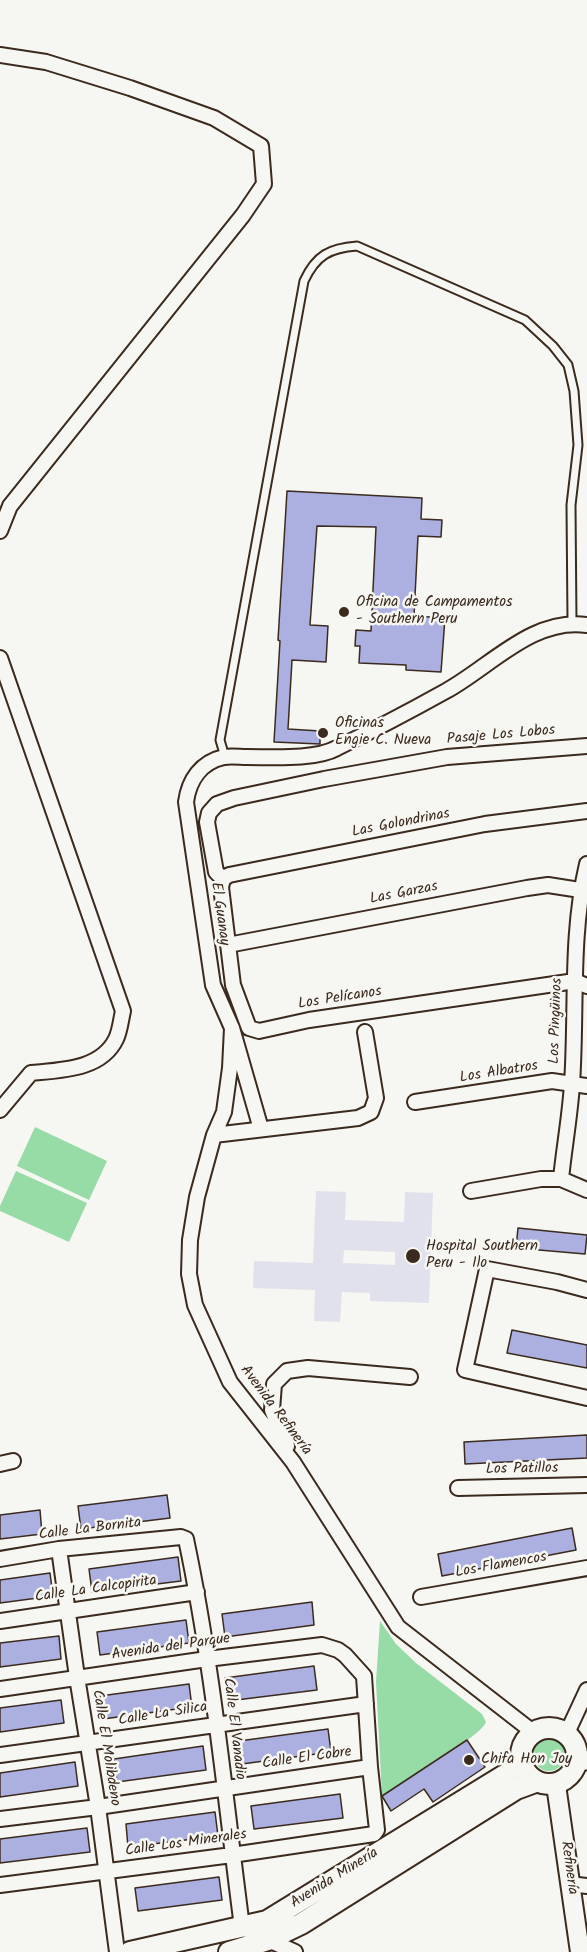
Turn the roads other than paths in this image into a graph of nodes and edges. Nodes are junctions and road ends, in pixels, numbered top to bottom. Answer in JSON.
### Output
{"nodes":[{"id":1,"x":0,"y":55,"type":"edge"},
{"id":2,"x":0,"y":531,"type":"edge"},
{"id":3,"x":572,"y":622,"type":"junction"},
{"id":4,"x":587,"y":625,"type":"edge"},
{"id":5,"x":0,"y":658,"type":"edge"},
{"id":6,"x":587,"y":746,"type":"edge"},
{"id":7,"x":225,"y":757,"type":"junction"},
{"id":8,"x":587,"y":811,"type":"edge"},
{"id":9,"x":587,"y":864,"type":"edge"},
{"id":10,"x":223,"y":879,"type":"junction"},
{"id":11,"x":584,"y":890,"type":"edge"},
{"id":12,"x":228,"y":945,"type":"junction"},
{"id":13,"x":581,"y":983,"type":"edge"},
{"id":14,"x":232,"y":1028,"type":"junction"},
{"id":15,"x":365,"y":1032,"type":"dead end"},
{"id":16,"x":572,"y":1083,"type":"junction"},
{"id":17,"x":587,"y":1086,"type":"edge"},
{"id":18,"x":415,"y":1102,"type":"dead end"},
{"id":19,"x":0,"y":1110,"type":"edge"},
{"id":20,"x":261,"y":1129,"type":"junction"},
{"id":21,"x":214,"y":1135,"type":"junction"},
{"id":22,"x":561,"y":1179,"type":"junction"},
{"id":23,"x":587,"y":1190,"type":"edge"},
{"id":24,"x":471,"y":1191,"type":"dead end"},
{"id":25,"x":587,"y":1290,"type":"edge"},
{"id":26,"x":410,"y":1377,"type":"dead end"},
{"id":27,"x":587,"y":1398,"type":"edge"},
{"id":28,"x":293,"y":1462,"type":"junction"},
{"id":29,"x":587,"y":1485,"type":"edge"},
{"id":30,"x":458,"y":1488,"type":"dead end"},
{"id":31,"x":183,"y":1538,"type":"joint"},
{"id":32,"x":59,"y":1549,"type":"junction"},
{"id":33,"x":0,"y":1559,"type":"edge"},
{"id":34,"x":587,"y":1568,"type":"edge"},
{"id":35,"x":197,"y":1592,"type":"junction"},
{"id":36,"x":421,"y":1597,"type":"dead end"},
{"id":37,"x":67,"y":1611,"type":"junction"},
{"id":38,"x":0,"y":1621,"type":"edge"},
{"id":39,"x":207,"y":1659,"type":"junction"},
{"id":40,"x":77,"y":1677,"type":"junction"},
{"id":41,"x":0,"y":1689,"type":"edge"},
{"id":42,"x":587,"y":1690,"type":"edge"},
{"id":43,"x":366,"y":1704,"type":"junction"},
{"id":44,"x":217,"y":1724,"type":"junction"},
{"id":45,"x":533,"y":1732,"type":"junction"},
{"id":46,"x":567,"y":1733,"type":"junction"},
{"id":47,"x":87,"y":1744,"type":"junction"},
{"id":48,"x":0,"y":1755,"type":"edge"},
{"id":49,"x":520,"y":1760,"type":"junction"},
{"id":50,"x":583,"y":1761,"type":"edge"},
{"id":51,"x":370,"y":1767,"type":"junction"},
{"id":52,"x":535,"y":1782,"type":"junction"},
{"id":53,"x":556,"y":1785,"type":"junction"},
{"id":54,"x":224,"y":1788,"type":"junction"},
{"id":55,"x":98,"y":1807,"type":"junction"},
{"id":56,"x":0,"y":1819,"type":"edge"},
{"id":57,"x":232,"y":1855,"type":"junction"},
{"id":58,"x":106,"y":1871,"type":"junction"},
{"id":59,"x":0,"y":1885,"type":"edge"},
{"id":60,"x":579,"y":1885,"type":"edge"},
{"id":61,"x":242,"y":1927,"type":"junction"},
{"id":62,"x":268,"y":1940,"type":"junction"},
{"id":63,"x":582,"y":1949,"type":"edge"},
{"id":64,"x":117,"y":1952,"type":"edge"},
{"id":65,"x":130,"y":1952,"type":"edge"},
{"id":66,"x":229,"y":1952,"type":"edge"},
{"id":67,"x":295,"y":1952,"type":"edge"}],
"edges":[{"from":1,"to":2,"type":"street"},
{"from":3,"to":4,"type":"street"},
{"from":3,"to":7,"type":"street"},
{"from":3,"to":7,"type":"lane"},
{"from":5,"to":19,"type":"street"},
{"from":6,"to":10,"type":"street","name":"Pasaje Los Lobos"},
{"from":7,"to":14,"type":"street","name":"El Guanay"},
{"from":8,"to":10,"type":"street","name":"Las Golondrinas"},
{"from":9,"to":11,"type":"street","name":"Los Pingüinos"},
{"from":10,"to":12,"type":"street","name":"Los Pelícanos"},
{"from":11,"to":12,"type":"street","name":"Las Garzas"},
{"from":11,"to":13,"type":"street","name":"Los Pingüinos"},
{"from":12,"to":13,"type":"street","name":"Los Pelícanos"},
{"from":13,"to":16,"type":"street","name":"Los Pingüinos"},
{"from":14,"to":20,"type":"street","name":"El Guanay"},
{"from":14,"to":21,"type":"street","name":"Avenida Refinería"},
{"from":15,"to":20,"type":"street"},
{"from":16,"to":17,"type":"street","name":"Los Albatros"},
{"from":16,"to":18,"type":"street","name":"Los Albatros"},
{"from":16,"to":22,"type":"street","name":"Los Pingüinos"},
{"from":20,"to":21,"type":"street"},
{"from":21,"to":28,"type":"street","name":"Avenida Refinería"},
{"from":22,"to":23,"type":"street"},
{"from":22,"to":24,"type":"street"},
{"from":25,"to":27,"type":"street"},
{"from":26,"to":28,"type":"street"},
{"from":28,"to":45,"type":"street","name":"Avenida Refinería"},
{"from":29,"to":30,"type":"street","name":"Los Patillos"},
{"from":31,"to":32,"type":"street","name":"Calle La Bornita"},
{"from":31,"to":35,"type":"street","name":"Calle El Vanadio"},
{"from":32,"to":33,"type":"street","name":"Calle La Bornita"},
{"from":32,"to":37,"type":"street","name":"Calle El Molibdeno"},
{"from":34,"to":36,"type":"street","name":"Los Flamencos"},
{"from":35,"to":37,"type":"street","name":"Calle La Calcopirita"},
{"from":35,"to":39,"type":"street","name":"Calle El Vanadio"},
{"from":37,"to":38,"type":"street","name":"Calle La Calcopirita"},
{"from":37,"to":40,"type":"street","name":"Calle El Molibdeno"},
{"from":39,"to":40,"type":"street","name":"Avenida del Parque"},
{"from":39,"to":43,"type":"street","name":"Avenida del Parque"},
{"from":39,"to":44,"type":"street","name":"Calle El Vanadio"},
{"from":40,"to":41,"type":"street","name":"Avenida del Parque"},
{"from":40,"to":47,"type":"street","name":"Calle El Molibdeno"},
{"from":42,"to":46,"type":"street"},
{"from":43,"to":44,"type":"street","name":"Calle La Silica"},
{"from":43,"to":51,"type":"street"},
{"from":44,"to":47,"type":"street","name":"Calle La Silica"},
{"from":44,"to":54,"type":"street","name":"Calle El Vanadio"},
{"from":45,"to":46,"type":"main road"},
{"from":45,"to":49,"type":"main road"},
{"from":46,"to":50,"type":"main road"},
{"from":47,"to":48,"type":"street","name":"Calle La Silica"},
{"from":47,"to":55,"type":"street","name":"Calle El Molibdeno"},
{"from":49,"to":52,"type":"main road"},
{"from":49,"to":61,"type":"main road","name":"Avenida Minería"},
{"from":50,"to":53,"type":"main road"},
{"from":51,"to":54,"type":"street","name":"Calle El Cobre"},
{"from":51,"to":57,"type":"street","name":"Calle Los Minerales"},
{"from":52,"to":53,"type":"main road"},
{"from":52,"to":62,"type":"main road","name":"Avenida Minería"},
{"from":53,"to":60,"type":"street","name":"Refinería"},
{"from":54,"to":55,"type":"street","name":"Calle El Cobre"},
{"from":54,"to":57,"type":"street","name":"Calle El Vanadio"},
{"from":55,"to":56,"type":"street","name":"Calle El Cobre"},
{"from":55,"to":58,"type":"street","name":"Calle El Molibdeno"},
{"from":57,"to":58,"type":"street","name":"Calle Los Minerales"},
{"from":57,"to":61,"type":"street","name":"Calle El Vanadio"},
{"from":58,"to":59,"type":"street","name":"Calle Los Minerales"},
{"from":58,"to":64,"type":"street","name":"Calle El Molibdeno"},
{"from":60,"to":63,"type":"street","name":"Refinería"},
{"from":61,"to":62,"type":"street"},
{"from":61,"to":65,"type":"main road","name":"Avenida Minería"},
{"from":62,"to":66,"type":"main road","name":"Avenida Minería"},
{"from":62,"to":67,"type":"street"}]}
